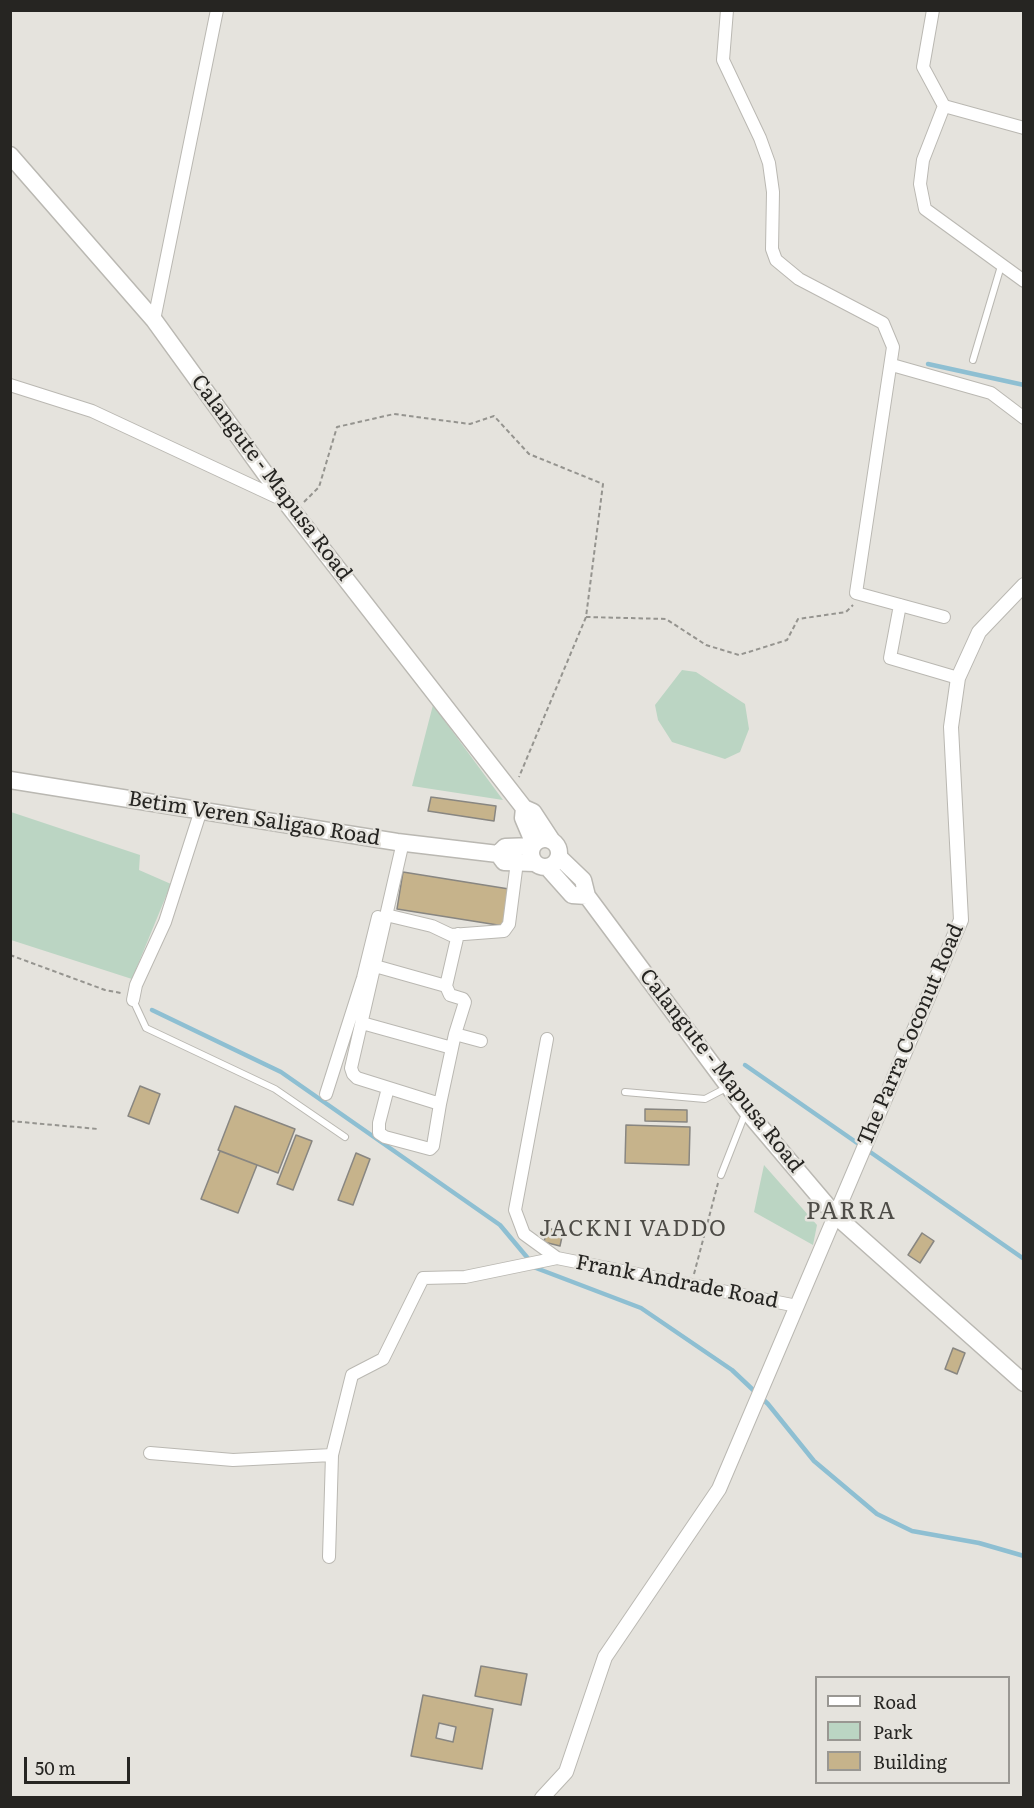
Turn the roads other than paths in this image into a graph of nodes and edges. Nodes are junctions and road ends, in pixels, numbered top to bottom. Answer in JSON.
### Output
{"nodes":[{"id":1,"x":217,"y":10,"type":"edge"},
{"id":2,"x":727,"y":10,"type":"edge"},
{"id":3,"x":933,"y":10,"type":"edge"},
{"id":4,"x":944,"y":106,"type":"junction"},
{"id":5,"x":1023,"y":128,"type":"edge"},
{"id":6,"x":10,"y":155,"type":"edge"},
{"id":7,"x":1001,"y":266,"type":"junction"},
{"id":8,"x":1023,"y":281,"type":"edge"},
{"id":9,"x":154,"y":320,"type":"junction"},
{"id":10,"x":972,"y":360,"type":"dead end"},
{"id":11,"x":892,"y":365,"type":"junction"},
{"id":12,"x":10,"y":385,"type":"edge"},
{"id":13,"x":1023,"y":418,"type":"edge"},
{"id":14,"x":289,"y":506,"type":"junction"},
{"id":15,"x":1023,"y":585,"type":"edge"},
{"id":16,"x":900,"y":605,"type":"junction"},
{"id":17,"x":944,"y":617,"type":"dead end"},
{"id":18,"x":958,"y":678,"type":"junction"},
{"id":19,"x":10,"y":780,"type":"edge"},
{"id":20,"x":524,"y":808,"type":"junction"},
{"id":21,"x":201,"y":810,"type":"junction"},
{"id":22,"x":400,"y":842,"type":"junction"},
{"id":23,"x":498,"y":854,"type":"junction"},
{"id":24,"x":542,"y":856,"type":"junction"},
{"id":25,"x":517,"y":862,"type":"junction"},
{"id":26,"x":387,"y":915,"type":"junction"},
{"id":27,"x":458,"y":934,"type":"junction"},
{"id":28,"x":375,"y":966,"type":"junction"},
{"id":29,"x":446,"y":986,"type":"junction"},
{"id":30,"x":133,"y":1000,"type":"joint"},
{"id":31,"x":362,"y":1023,"type":"junction"},
{"id":32,"x":455,"y":1034,"type":"junction"},
{"id":33,"x":547,"y":1039,"type":"dead end"},
{"id":34,"x":481,"y":1041,"type":"dead end"},
{"id":35,"x":452,"y":1048,"type":"junction"},
{"id":36,"x":729,"y":1087,"type":"junction"},
{"id":37,"x":388,"y":1088,"type":"junction"},
{"id":38,"x":625,"y":1092,"type":"dead end"},
{"id":39,"x":326,"y":1094,"type":"dead end"},
{"id":40,"x":440,"y":1104,"type":"junction"},
{"id":41,"x":746,"y":1110,"type":"junction"},
{"id":42,"x":345,"y":1137,"type":"dead end"},
{"id":43,"x":721,"y":1175,"type":"road end"},
{"id":44,"x":836,"y":1215,"type":"junction"},
{"id":45,"x":557,"y":1258,"type":"junction"},
{"id":46,"x":796,"y":1306,"type":"junction"},
{"id":47,"x":1023,"y":1383,"type":"edge"},
{"id":48,"x":150,"y":1454,"type":"dead end"},
{"id":49,"x":332,"y":1455,"type":"junction"},
{"id":50,"x":329,"y":1557,"type":"dead end"},
{"id":51,"x":542,"y":1797,"type":"edge"}],
"edges":[{"from":1,"to":9,"type":"street"},
{"from":2,"to":11,"type":"street"},
{"from":3,"to":4,"type":"street"},
{"from":4,"to":5,"type":"street"},
{"from":4,"to":7,"type":"street"},
{"from":6,"to":9,"type":"main road","name":"Calangute - Mapusa Road"},
{"from":7,"to":8,"type":"street"},
{"from":7,"to":10,"type":"lane"},
{"from":9,"to":14,"type":"main road","name":"Calangute - Mapusa Road"},
{"from":11,"to":13,"type":"street"},
{"from":11,"to":16,"type":"street"},
{"from":12,"to":14,"type":"street"},
{"from":14,"to":20,"type":"main road","name":"Calangute - Mapusa Road"},
{"from":15,"to":18,"type":"street","name":"The Parra Coconut Road"},
{"from":16,"to":17,"type":"street"},
{"from":16,"to":18,"type":"street"},
{"from":18,"to":44,"type":"street","name":"The Parra Coconut Road"},
{"from":19,"to":21,"type":"main road","name":"Betim Veren Saligao Road"},
{"from":20,"to":24,"type":"main road","name":"Calangute - Mapusa Road"},
{"from":20,"to":24,"type":"main road","name":"Calangute - Mapusa Road"},
{"from":21,"to":22,"type":"main road","name":"Betim Veren Saligao Road"},
{"from":21,"to":30,"type":"street"},
{"from":22,"to":23,"type":"main road","name":"Betim Veren Saligao Road"},
{"from":22,"to":26,"type":"street"},
{"from":22,"to":39,"type":"street"},
{"from":23,"to":24,"type":"main road","name":"Betim Veren Saligao Road"},
{"from":23,"to":25,"type":"main road","name":"Betim Veren Saligao Road"},
{"from":24,"to":25,"type":"main road","name":"Betim Veren Saligao Road"},
{"from":24,"to":36,"type":"main road","name":"Calangute - Mapusa Road"},
{"from":25,"to":27,"type":"street"},
{"from":26,"to":27,"type":"street"},
{"from":26,"to":28,"type":"street"},
{"from":27,"to":29,"type":"street"},
{"from":28,"to":29,"type":"street"},
{"from":28,"to":31,"type":"street"},
{"from":29,"to":32,"type":"street"},
{"from":30,"to":42,"type":"lane"},
{"from":31,"to":35,"type":"street"},
{"from":31,"to":37,"type":"street"},
{"from":32,"to":34,"type":"street"},
{"from":32,"to":35,"type":"street"},
{"from":33,"to":45,"type":"street"},
{"from":35,"to":40,"type":"street"},
{"from":36,"to":38,"type":"lane"},
{"from":36,"to":41,"type":"main road","name":"Calangute - Mapusa Road"},
{"from":37,"to":40,"type":"street"},
{"from":37,"to":40,"type":"street"},
{"from":41,"to":43,"type":"lane"},
{"from":41,"to":44,"type":"main road","name":"Calangute - Mapusa Road"},
{"from":44,"to":46,"type":"street","name":"The Parra Coconut Road"},
{"from":44,"to":47,"type":"main road","name":"Calangute - Mapusa Road"},
{"from":45,"to":46,"type":"street","name":"Frank Andrade Road"},
{"from":45,"to":49,"type":"street"},
{"from":46,"to":51,"type":"street","name":"The Parra Coconut Road"},
{"from":48,"to":49,"type":"street"},
{"from":49,"to":50,"type":"street"}]}
